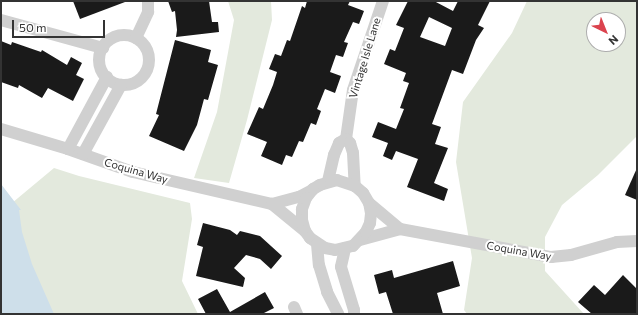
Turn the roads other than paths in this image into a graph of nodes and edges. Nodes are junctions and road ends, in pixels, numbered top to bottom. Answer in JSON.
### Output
{"nodes":[{"id":1,"x":148,"y":1,"type":"edge"},
{"id":2,"x":383,"y":1,"type":"edge"},
{"id":3,"x":1,"y":20,"type":"edge"},
{"id":4,"x":136,"y":38,"type":"junction"},
{"id":5,"x":103,"y":48,"type":"junction"},
{"id":6,"x":107,"y":77,"type":"junction"},
{"id":7,"x":121,"y":85,"type":"junction"},
{"id":8,"x":1,"y":129,"type":"edge"},
{"id":9,"x":346,"y":139,"type":"junction"},
{"id":10,"x":68,"y":149,"type":"junction"},
{"id":11,"x":83,"y":154,"type":"junction"},
{"id":12,"x":328,"y":181,"type":"junction"},
{"id":13,"x":355,"y":186,"type":"junction"},
{"id":14,"x":313,"y":189,"type":"junction"},
{"id":15,"x":369,"y":203,"type":"junction"},
{"id":16,"x":272,"y":204,"type":"junction"},
{"id":17,"x":400,"y":229,"type":"junction"},
{"id":18,"x":305,"y":231,"type":"junction"},
{"id":19,"x":360,"y":240,"type":"junction"},
{"id":20,"x":637,"y":241,"type":"edge"},
{"id":21,"x":317,"y":244,"type":"junction"},
{"id":22,"x":344,"y":249,"type":"junction"},
{"id":23,"x":350,"y":298,"type":"junction"},
{"id":24,"x":336,"y":310,"type":"edge"},
{"id":25,"x":354,"y":314,"type":"edge"}],
"edges":[{"from":1,"to":4,"type":"street"},
{"from":2,"to":9,"type":"street","name":"Vintage Isle Lane"},
{"from":3,"to":5,"type":"street"},
{"from":4,"to":5,"type":"street"},
{"from":4,"to":7,"type":"street"},
{"from":5,"to":6,"type":"street"},
{"from":6,"to":7,"type":"street"},
{"from":6,"to":10,"type":"street"},
{"from":7,"to":11,"type":"street"},
{"from":8,"to":10,"type":"street","name":"Coquina Way"},
{"from":9,"to":12,"type":"street","name":"Vintage Isle Lane"},
{"from":9,"to":13,"type":"street","name":"Vintage Isle Lane"},
{"from":10,"to":11,"type":"street","name":"Coquina Way"},
{"from":11,"to":16,"type":"street","name":"Coquina Way"},
{"from":12,"to":13,"type":"street"},
{"from":12,"to":14,"type":"street"},
{"from":13,"to":15,"type":"street"},
{"from":14,"to":16,"type":"street","name":"Coquina Way"},
{"from":14,"to":18,"type":"street"},
{"from":15,"to":17,"type":"street","name":"Coquina Way"},
{"from":15,"to":19,"type":"street"},
{"from":16,"to":18,"type":"street","name":"Coquina Way"},
{"from":17,"to":19,"type":"street","name":"Coquina Way"},
{"from":17,"to":20,"type":"street","name":"Coquina Way"},
{"from":18,"to":21,"type":"street"},
{"from":19,"to":22,"type":"street"},
{"from":21,"to":22,"type":"street"},
{"from":21,"to":24,"type":"street"},
{"from":22,"to":23,"type":"street"},
{"from":23,"to":24,"type":"street"},
{"from":23,"to":25,"type":"street"}]}
